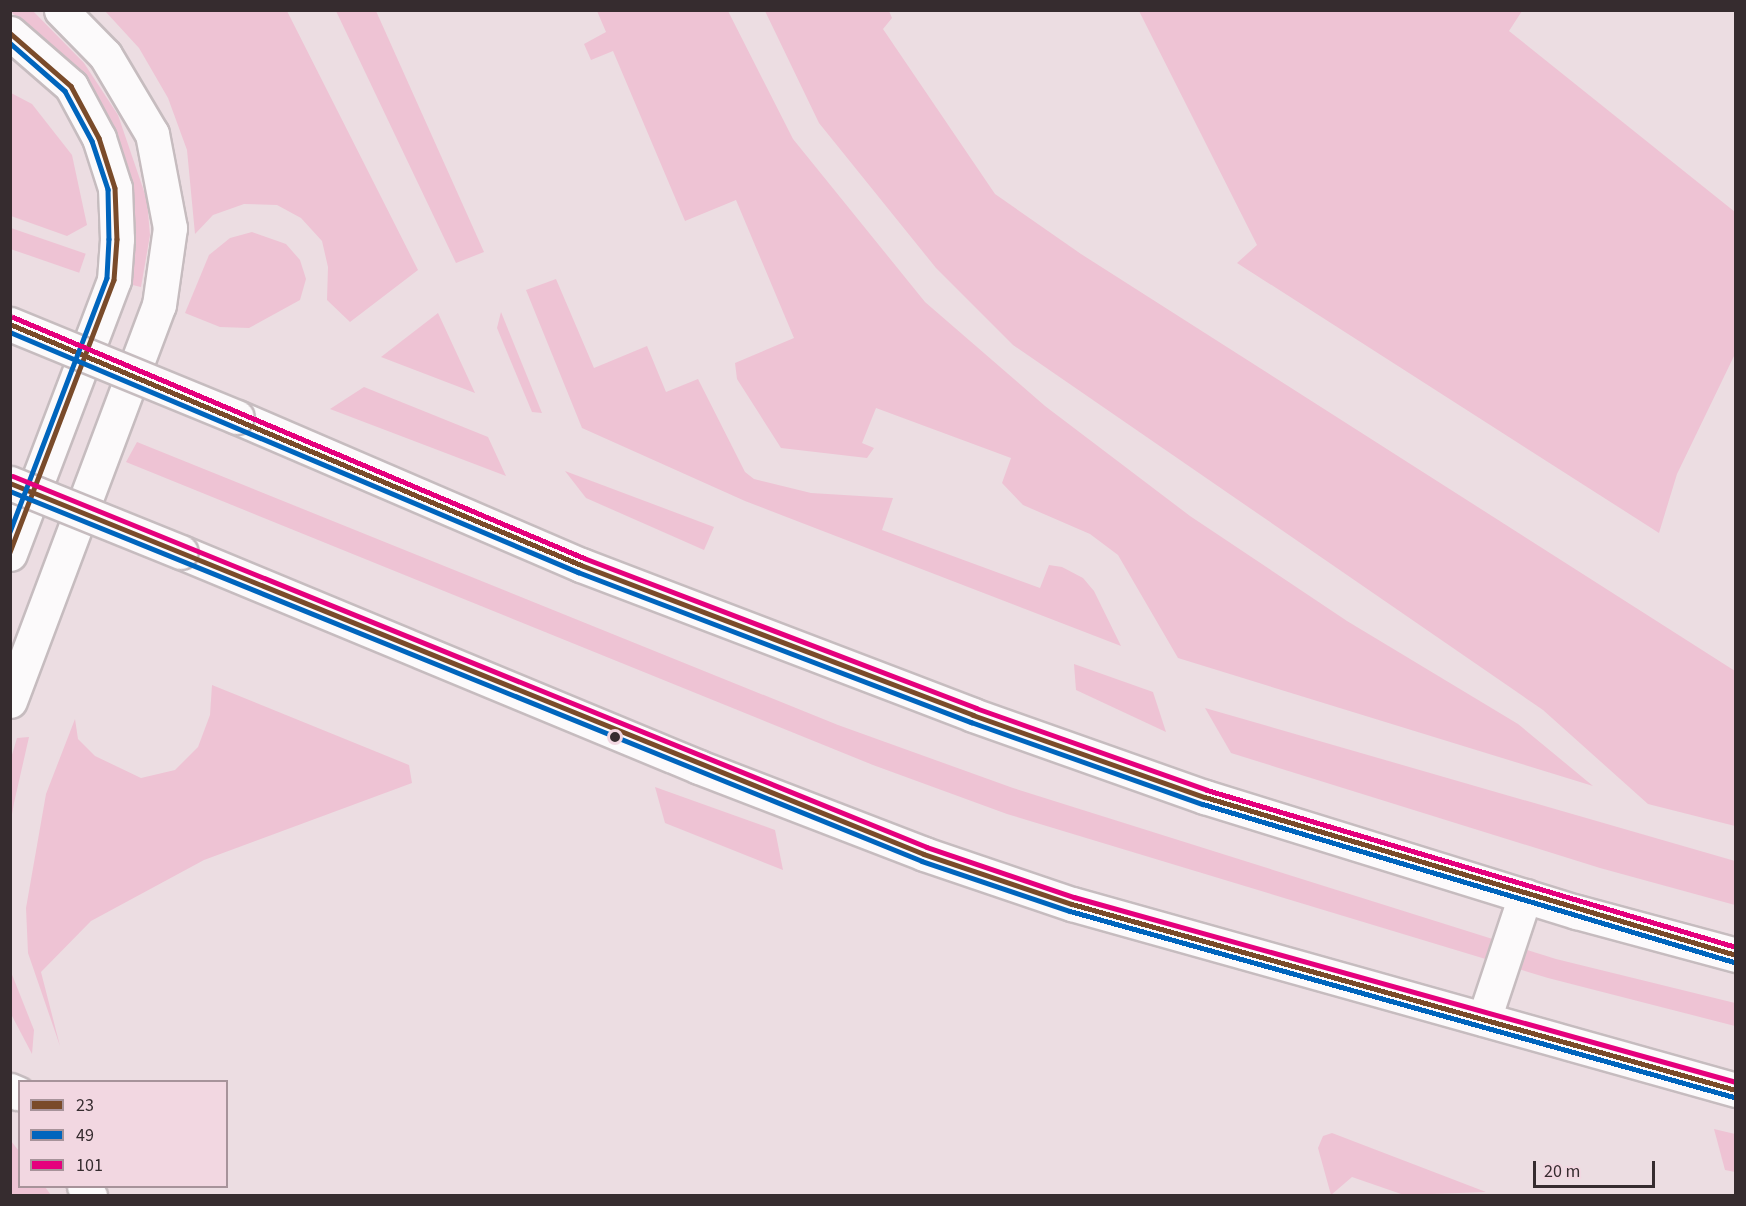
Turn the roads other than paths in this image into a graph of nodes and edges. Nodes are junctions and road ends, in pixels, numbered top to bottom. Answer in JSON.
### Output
{"nodes":[{"id":1,"x":61,"y":10,"type":"edge"},
{"id":2,"x":10,"y":33,"type":"edge"},
{"id":3,"x":10,"y":324,"type":"edge"},
{"id":4,"x":10,"y":483,"type":"edge"},
{"id":5,"x":10,"y":554,"type":"edge"},
{"id":6,"x":10,"y":701,"type":"edge"},
{"id":7,"x":1525,"y":896,"type":"junction"},
{"id":8,"x":1736,"y":955,"type":"edge"},
{"id":9,"x":1484,"y":1019,"type":"junction"},
{"id":10,"x":1736,"y":1090,"type":"edge"}],
"edges":[{"from":1,"to":6,"type":"main road"},
{"from":2,"to":5,"type":"main road"},
{"from":3,"to":7,"type":"main road","bridge":true},
{"from":4,"to":9,"type":"main road","bridge":true},
{"from":7,"to":8,"type":"main road"},
{"from":7,"to":9,"type":"main road"},
{"from":9,"to":10,"type":"main road"}]}
